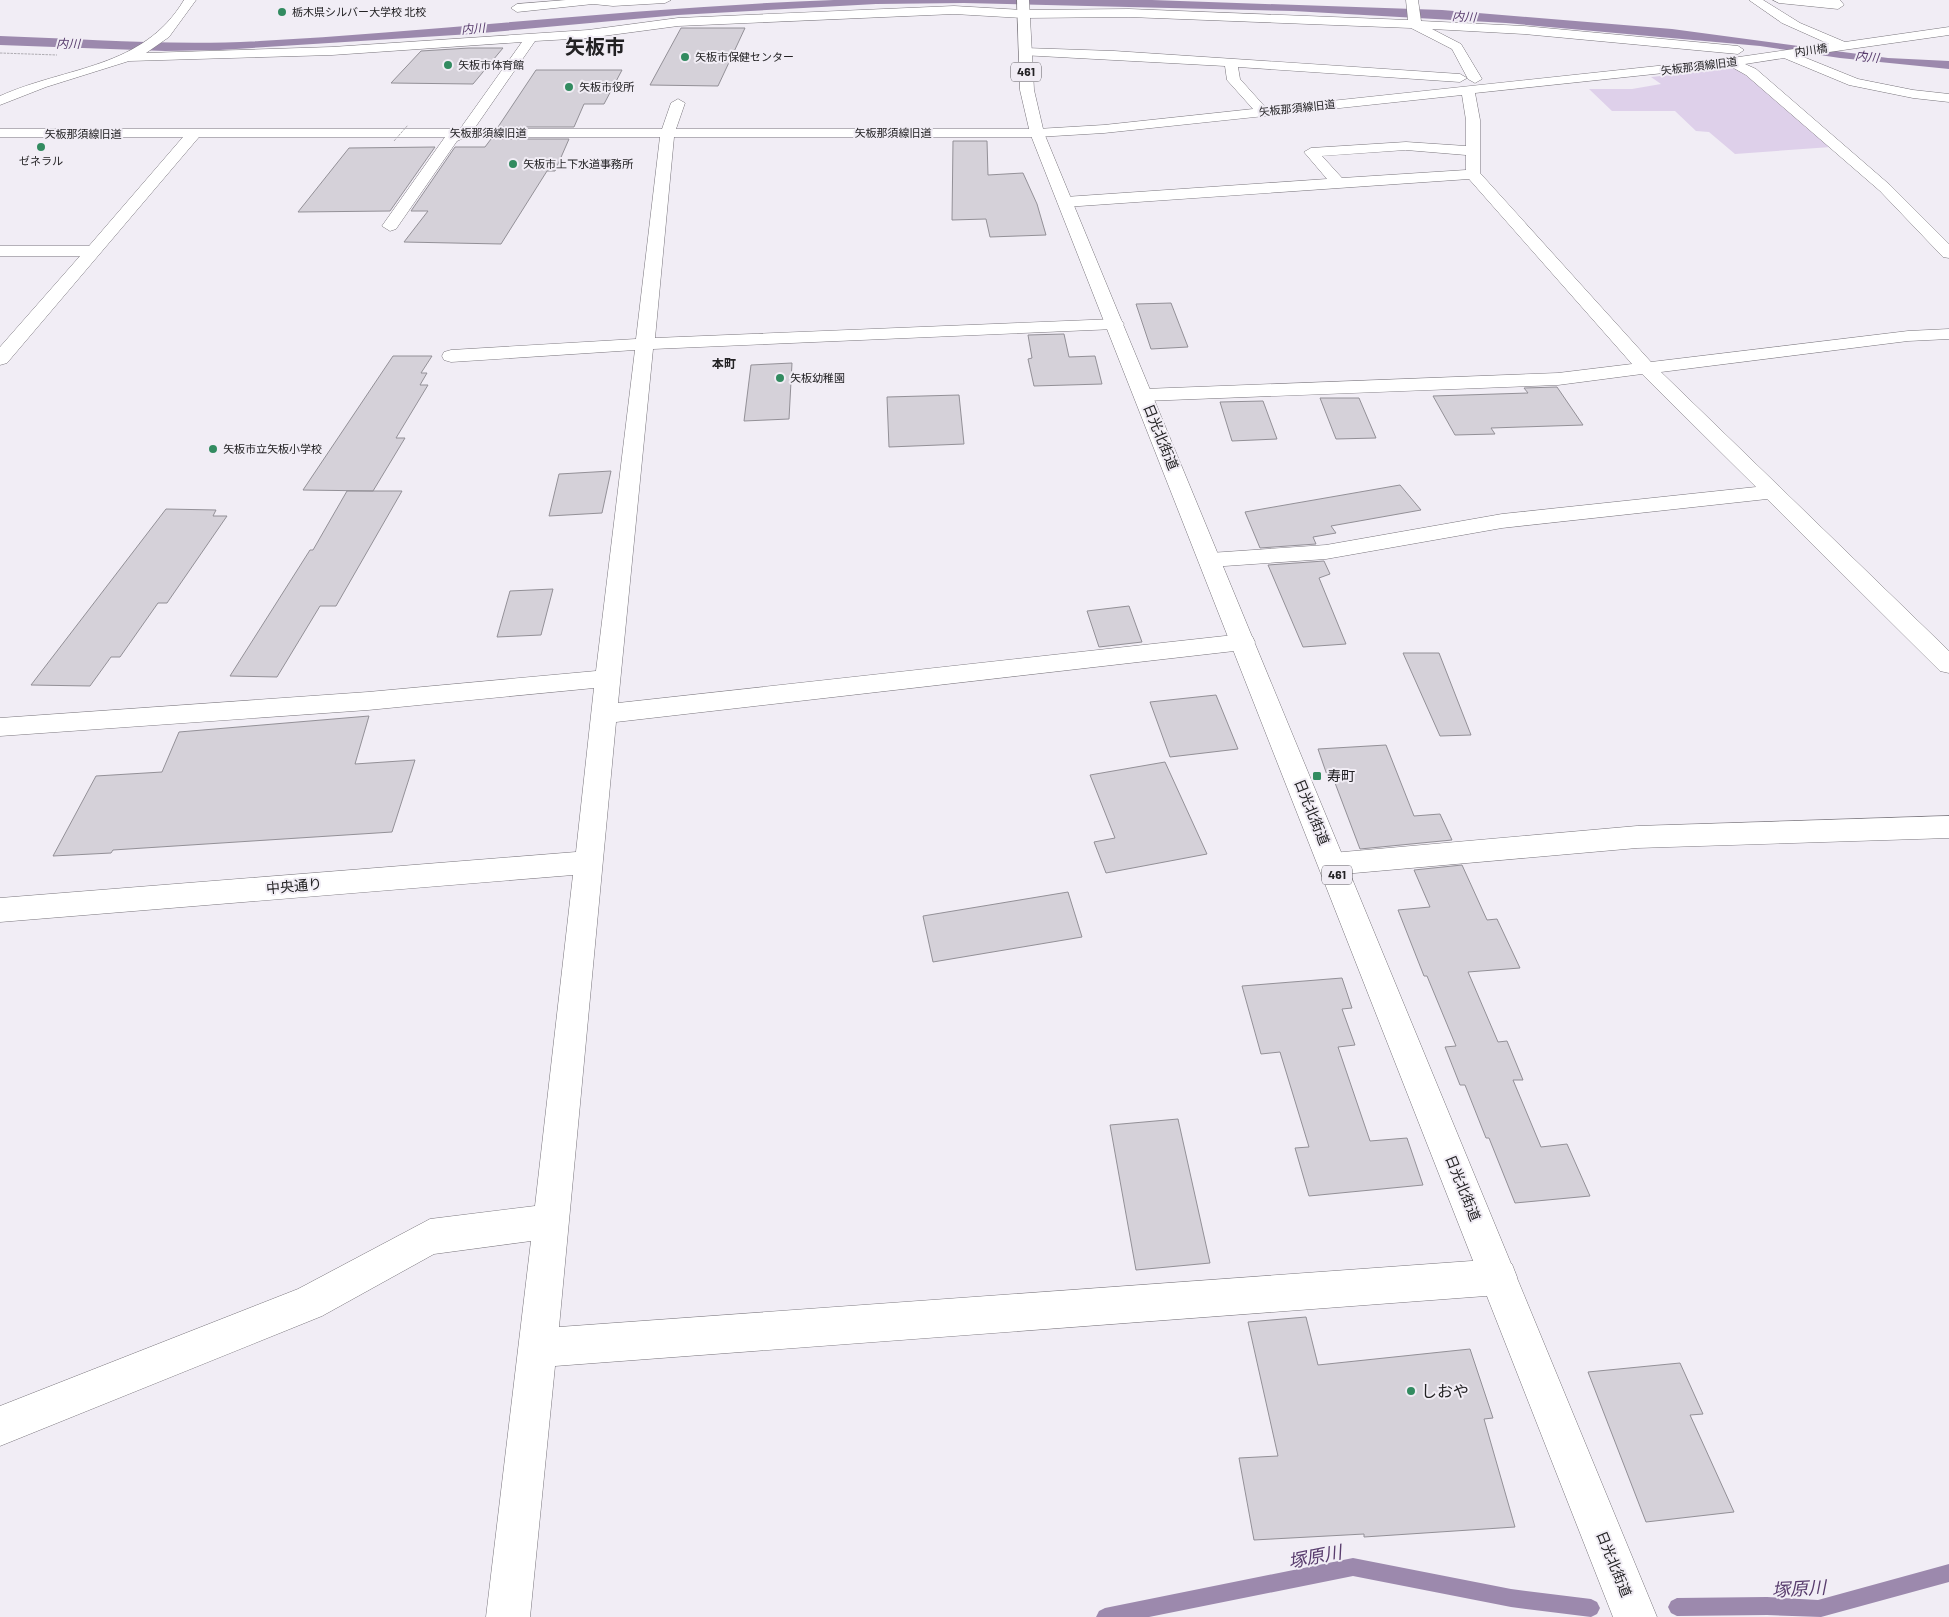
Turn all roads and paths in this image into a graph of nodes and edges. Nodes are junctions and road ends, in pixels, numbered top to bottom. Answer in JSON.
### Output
{"nodes":[{"id":1,"x":190,"y":0,"type":"edge"},
{"id":2,"x":665,"y":0,"type":"edge"},
{"id":3,"x":1412,"y":0,"type":"edge"},
{"id":4,"x":1755,"y":0,"type":"edge"},
{"id":5,"x":1779,"y":0,"type":"edge"},
{"id":6,"x":1834,"y":0,"type":"edge"},
{"id":7,"x":517,"y":8,"type":"dead end"},
{"id":8,"x":1023,"y":8,"type":"edge"},
{"id":9,"x":1415,"y":25,"type":"junction"},
{"id":10,"x":1949,"y":31,"type":"edge"},
{"id":11,"x":532,"y":37,"type":"junction"},
{"id":12,"x":1843,"y":46,"type":"junction"},
{"id":13,"x":1025,"y":52,"type":"junction"},
{"id":14,"x":1784,"y":54,"type":"junction"},
{"id":15,"x":133,"y":55,"type":"junction"},
{"id":16,"x":1767,"y":57,"type":"junction"},
{"id":17,"x":1732,"y":62,"type":"junction"},
{"id":18,"x":1231,"y":63,"type":"junction"},
{"id":19,"x":1472,"y":85,"type":"junction"},
{"id":20,"x":1949,"y":98,"type":"edge"},
{"id":21,"x":0,"y":100,"type":"edge"},
{"id":22,"x":678,"y":103,"type":"dead end"},
{"id":23,"x":1263,"y":112,"type":"junction"},
{"id":24,"x":408,"y":125,"type":"dead end"},
{"id":25,"x":0,"y":133,"type":"edge"},
{"id":26,"x":464,"y":133,"type":"junction"},
{"id":27,"x":1038,"y":133,"type":"junction"},
{"id":28,"x":194,"y":134,"type":"junction"},
{"id":29,"x":667,"y":134,"type":"junction"},
{"id":30,"x":394,"y":141,"type":"dead end"},
{"id":31,"x":1473,"y":151,"type":"junction"},
{"id":32,"x":1473,"y":174,"type":"junction"},
{"id":33,"x":1337,"y":182,"type":"junction"},
{"id":34,"x":1066,"y":202,"type":"junction"},
{"id":35,"x":390,"y":226,"type":"dead end"},
{"id":36,"x":0,"y":251,"type":"edge"},
{"id":37,"x":94,"y":251,"type":"junction"},
{"id":38,"x":1949,"y":253,"type":"edge"},
{"id":39,"x":1115,"y":324,"type":"junction"},
{"id":40,"x":1949,"y":334,"type":"edge"},
{"id":41,"x":646,"y":344,"type":"junction"},
{"id":42,"x":451,"y":356,"type":"dead end"},
{"id":43,"x":0,"y":359,"type":"edge"},
{"id":44,"x":1646,"y":368,"type":"junction"},
{"id":45,"x":1144,"y":395,"type":"junction"},
{"id":46,"x":1772,"y":492,"type":"junction"},
{"id":47,"x":1210,"y":560,"type":"junction"},
{"id":48,"x":1243,"y":642,"type":"junction"},
{"id":49,"x":1949,"y":665,"type":"edge"},
{"id":50,"x":608,"y":678,"type":"junction"},
{"id":51,"x":604,"y":714,"type":"junction"},
{"id":52,"x":0,"y":727,"type":"edge"},
{"id":53,"x":1949,"y":827,"type":"edge"},
{"id":54,"x":588,"y":862,"type":"junction"},
{"id":55,"x":1332,"y":864,"type":"junction"},
{"id":56,"x":0,"y":910,"type":"edge"},
{"id":57,"x":552,"y":1221,"type":"junction"},
{"id":58,"x":1499,"y":1277,"type":"junction"},
{"id":59,"x":539,"y":1348,"type":"junction"},
{"id":60,"x":0,"y":1426,"type":"edge"},
{"id":61,"x":508,"y":1617,"type":"edge"},
{"id":62,"x":1635,"y":1617,"type":"edge"}],
"edges":[{"from":1,"to":15,"type":"main road"},
{"from":2,"to":7,"type":"main road"},
{"from":3,"to":9,"type":"main road"},
{"from":4,"to":12,"type":"main road"},
{"from":5,"to":6,"type":"main road"},
{"from":8,"to":9,"type":"main road"},
{"from":8,"to":11,"type":"main road"},
{"from":8,"to":13,"type":"main road","name":"日光北街道","number":"461"},
{"from":9,"to":16,"type":"main road"},
{"from":9,"to":19,"type":"main road"},
{"from":10,"to":12,"type":"main road"},
{"from":11,"to":15,"type":"main road"},
{"from":11,"to":26,"type":"main road"},
{"from":12,"to":14,"type":"main road","name":"内川橋"},
{"from":13,"to":18,"type":"main road"},
{"from":13,"to":27,"type":"main road","name":"日光北街道","number":"461"},
{"from":14,"to":16,"type":"main road","name":"矢板那須線旧道"},
{"from":14,"to":20,"type":"main road"},
{"from":15,"to":21,"type":"main road"},
{"from":16,"to":17,"type":"main road","name":"矢板那須線旧道"},
{"from":17,"to":19,"type":"main road","name":"矢板那須線旧道"},
{"from":17,"to":38,"type":"main road"},
{"from":18,"to":19,"type":"main road"},
{"from":18,"to":23,"type":"main road"},
{"from":19,"to":23,"type":"main road","name":"矢板那須線旧道"},
{"from":19,"to":31,"type":"main road"},
{"from":22,"to":29,"type":"main road"},
{"from":23,"to":27,"type":"main road","name":"矢板那須線旧道"},
{"from":24,"to":30,"type":"path","bridge":true},
{"from":25,"to":28,"type":"main road","name":"矢板那須線旧道"},
{"from":26,"to":28,"type":"main road","name":"矢板那須線旧道"},
{"from":26,"to":29,"type":"main road","name":"矢板那須線旧道"},
{"from":26,"to":35,"type":"main road"},
{"from":27,"to":29,"type":"main road","name":"矢板那須線旧道"},
{"from":27,"to":34,"type":"main road","name":"日光北街道","number":"461"},
{"from":28,"to":37,"type":"main road"},
{"from":29,"to":41,"type":"main road"},
{"from":31,"to":32,"type":"main road"},
{"from":31,"to":33,"type":"main road"},
{"from":32,"to":33,"type":"main road"},
{"from":32,"to":44,"type":"main road"},
{"from":33,"to":34,"type":"main road"},
{"from":34,"to":39,"type":"main road","name":"日光北街道","number":"461"},
{"from":36,"to":37,"type":"main road"},
{"from":37,"to":43,"type":"main road"},
{"from":39,"to":41,"type":"main road"},
{"from":39,"to":45,"type":"main road","name":"日光北街道","number":"461"},
{"from":40,"to":44,"type":"main road"},
{"from":41,"to":42,"type":"main road"},
{"from":41,"to":50,"type":"main road"},
{"from":44,"to":45,"type":"main road"},
{"from":44,"to":46,"type":"main road"},
{"from":45,"to":47,"type":"main road","name":"日光北街道","number":"461"},
{"from":46,"to":47,"type":"main road"},
{"from":46,"to":49,"type":"main road"},
{"from":47,"to":48,"type":"main road","name":"日光北街道","number":"461"},
{"from":48,"to":51,"type":"main road"},
{"from":48,"to":55,"type":"main road","name":"日光北街道","number":"461"},
{"from":50,"to":51,"type":"main road"},
{"from":50,"to":52,"type":"main road"},
{"from":51,"to":54,"type":"main road"},
{"from":53,"to":55,"type":"main road"},
{"from":54,"to":56,"type":"main road","name":"中央通り"},
{"from":54,"to":57,"type":"main road"},
{"from":55,"to":58,"type":"main road","name":"日光北街道","number":"461"},
{"from":57,"to":59,"type":"main road"},
{"from":57,"to":60,"type":"main road"},
{"from":58,"to":59,"type":"main road"},
{"from":58,"to":62,"type":"main road","name":"日光北街道","number":"461"},
{"from":59,"to":61,"type":"main road"}]}
